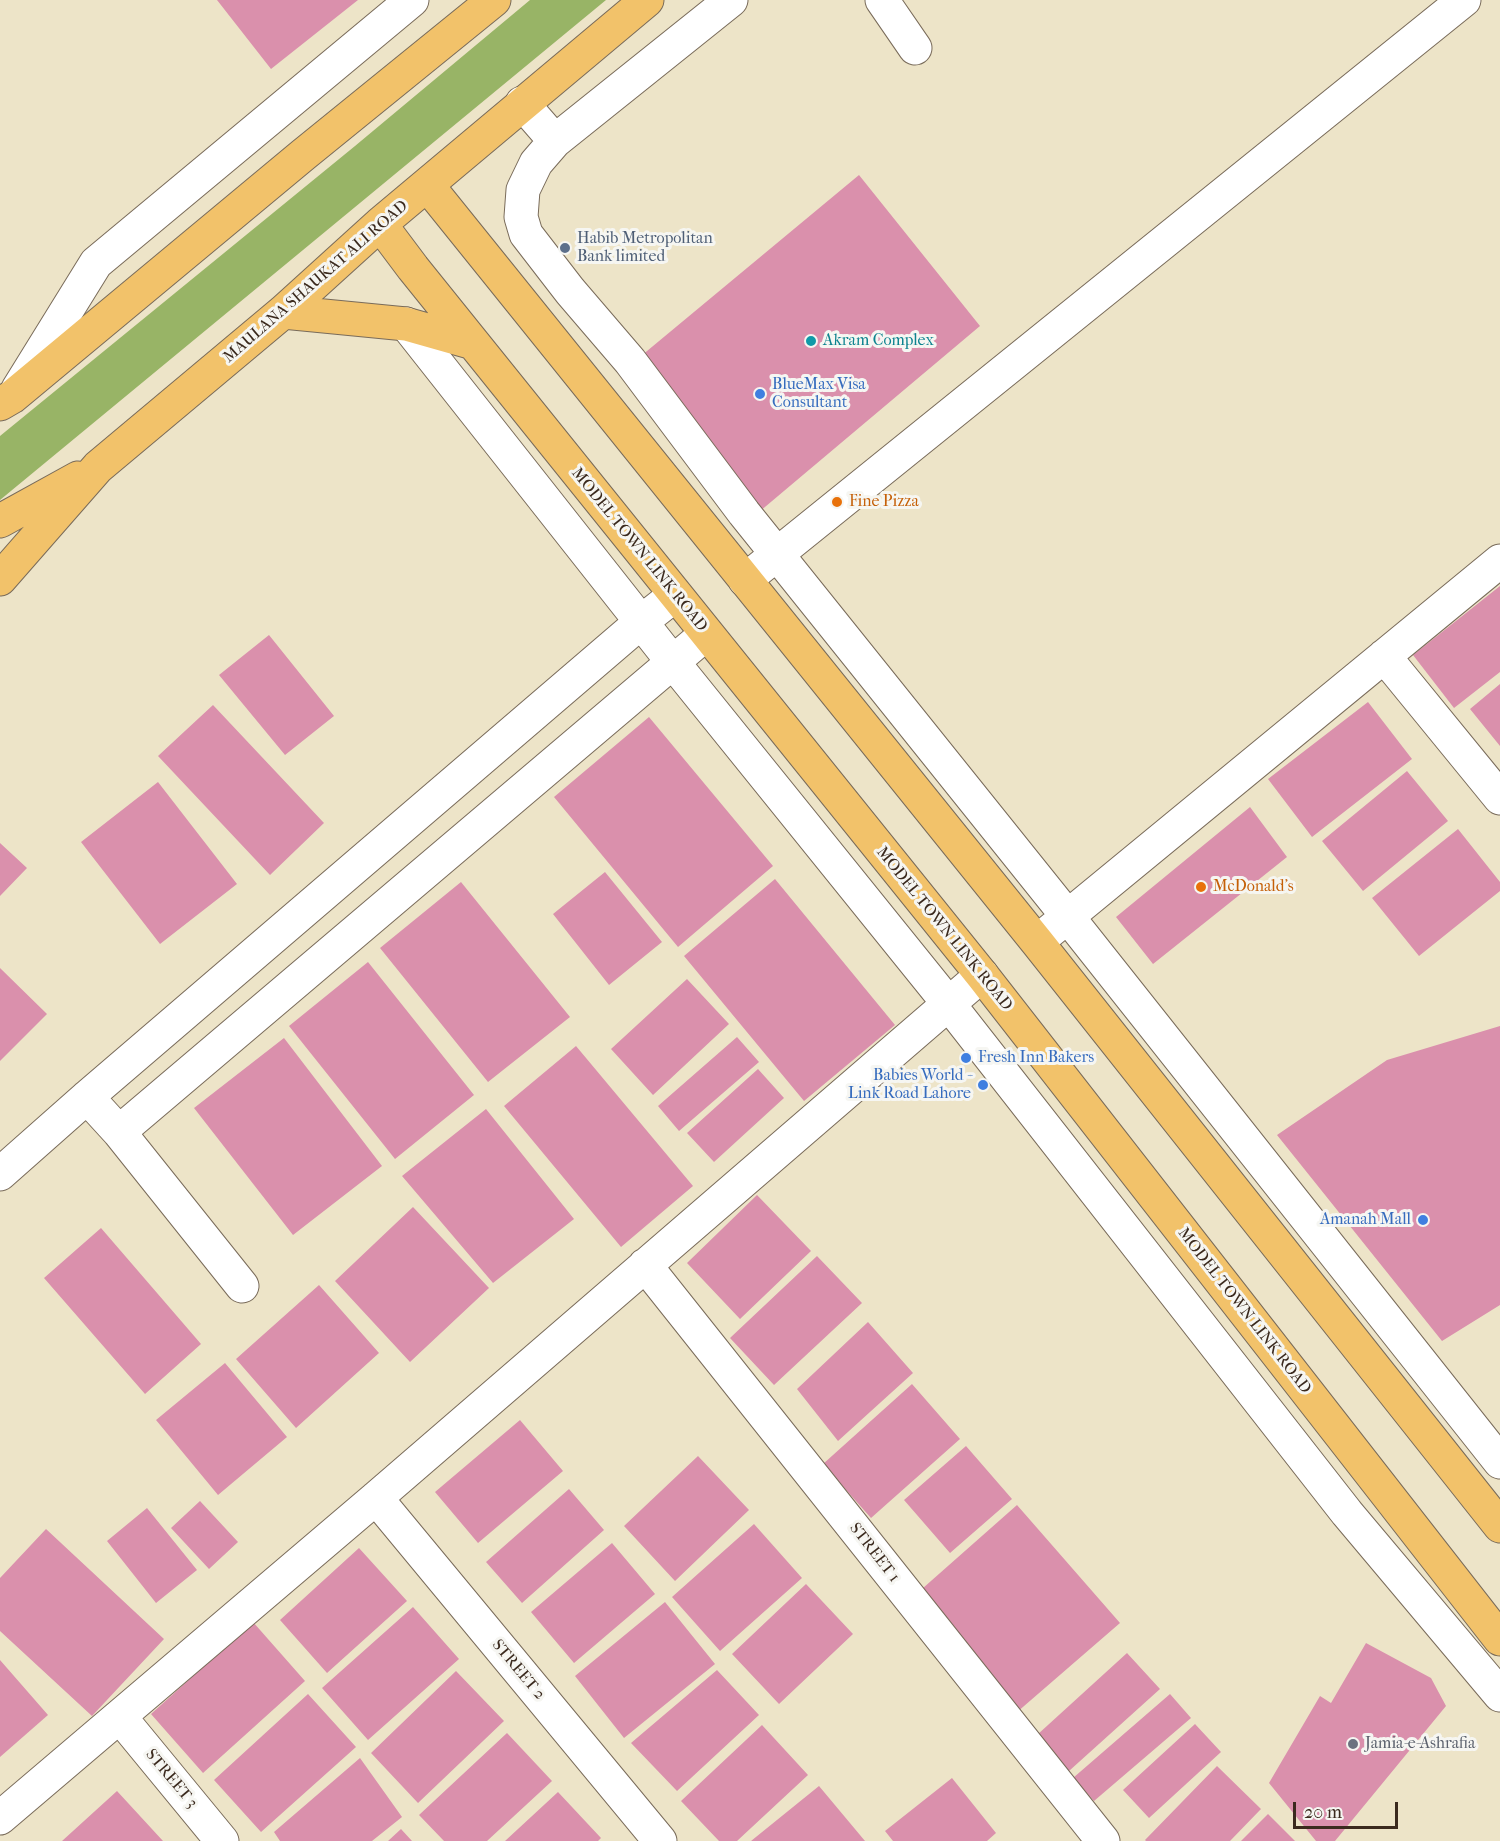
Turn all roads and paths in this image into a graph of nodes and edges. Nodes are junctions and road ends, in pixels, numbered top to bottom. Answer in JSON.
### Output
{"nodes":[{"id":1,"x":412,"y":0,"type":"edge"},
{"id":2,"x":494,"y":0,"type":"edge"},
{"id":3,"x":647,"y":0,"type":"edge"},
{"id":4,"x":731,"y":0,"type":"edge"},
{"id":5,"x":882,"y":0,"type":"edge"},
{"id":6,"x":1464,"y":0,"type":"edge"},
{"id":7,"x":915,"y":48,"type":"dead end"},
{"id":8,"x":522,"y":103,"type":"junction"},
{"id":9,"x":555,"y":141,"type":"junction"},
{"id":10,"x":428,"y":186,"type":"junction"},
{"id":11,"x":380,"y":224,"type":"junction"},
{"id":12,"x":554,"y":271,"type":"junction"},
{"id":13,"x":519,"y":300,"type":"junction"},
{"id":14,"x":283,"y":312,"type":"junction"},
{"id":15,"x":406,"y":324,"type":"junction"},
{"id":16,"x":473,"y":343,"type":"junction"},
{"id":17,"x":4,"y":403,"type":"edge"},
{"id":18,"x":98,"y":467,"type":"junction"},
{"id":19,"x":0,"y":521,"type":"edge"},
{"id":20,"x":777,"y":554,"type":"junction"},
{"id":21,"x":1500,"y":561,"type":"edge"},
{"id":22,"x":0,"y":579,"type":"edge"},
{"id":23,"x":745,"y":580,"type":"junction"},
{"id":24,"x":675,"y":595,"type":"junction"},
{"id":25,"x":641,"y":622,"type":"junction"},
{"id":26,"x":706,"y":634,"type":"junction"},
{"id":27,"x":1384,"y":657,"type":"junction"},
{"id":28,"x":672,"y":662,"type":"junction"},
{"id":29,"x":1500,"y":798,"type":"edge"},
{"id":30,"x":1068,"y":917,"type":"junction"},
{"id":31,"x":1037,"y":942,"type":"junction"},
{"id":32,"x":982,"y":975,"type":"junction"},
{"id":33,"x":948,"y":1004,"type":"junction"},
{"id":34,"x":87,"y":1096,"type":"junction"},
{"id":35,"x":119,"y":1132,"type":"junction"},
{"id":36,"x":0,"y":1173,"type":"edge"},
{"id":37,"x":645,"y":1264,"type":"junction"},
{"id":38,"x":242,"y":1286,"type":"dead end"},
{"id":39,"x":1500,"y":1462,"type":"edge"},
{"id":40,"x":376,"y":1498,"type":"junction"},
{"id":41,"x":1500,"y":1526,"type":"edge"},
{"id":42,"x":1500,"y":1639,"type":"edge"},
{"id":43,"x":1500,"y":1695,"type":"edge"},
{"id":44,"x":120,"y":1717,"type":"junction"},
{"id":45,"x":0,"y":1818,"type":"edge"},
{"id":46,"x":222,"y":1841,"type":"edge"},
{"id":47,"x":660,"y":1841,"type":"edge"},
{"id":48,"x":1103,"y":1841,"type":"edge"}],
"edges":[{"from":1,"to":17,"type":"street"},
{"from":2,"to":17,"type":"main road"},
{"from":3,"to":8,"type":"main road","name":"MAULANA SHAUKAT ALI ROAD"},
{"from":4,"to":9,"type":"street"},
{"from":5,"to":7,"type":"street"},
{"from":6,"to":20,"type":"street"},
{"from":8,"to":9,"type":"street"},
{"from":8,"to":10,"type":"main road","name":"MAULANA SHAUKAT ALI ROAD"},
{"from":9,"to":12,"type":"street"},
{"from":10,"to":11,"type":"main road","name":"MAULANA SHAUKAT ALI ROAD"},
{"from":10,"to":13,"type":"main road"},
{"from":11,"to":14,"type":"main road","name":"MAULANA SHAUKAT ALI ROAD"},
{"from":11,"to":16,"type":"main road","name":"MODEL TOWN LINK ROAD"},
{"from":12,"to":13,"type":"street"},
{"from":12,"to":20,"type":"street"},
{"from":13,"to":23,"type":"main road"},
{"from":14,"to":15,"type":"main road"},
{"from":14,"to":18,"type":"main road","name":"MAULANA SHAUKAT ALI ROAD"},
{"from":15,"to":16,"type":"main road"},
{"from":15,"to":25,"type":"street"},
{"from":16,"to":24,"type":"main road","name":"MODEL TOWN LINK ROAD"},
{"from":18,"to":19,"type":"main road"},
{"from":18,"to":22,"type":"main road","name":"MAULANA SHAUKAT ALI ROAD"},
{"from":20,"to":23,"type":"street"},
{"from":20,"to":30,"type":"street"},
{"from":21,"to":27,"type":"street"},
{"from":23,"to":31,"type":"main road"},
{"from":24,"to":25,"type":"street"},
{"from":24,"to":26,"type":"main road","name":"MODEL TOWN LINK ROAD"},
{"from":25,"to":28,"type":"street"},
{"from":25,"to":34,"type":"street"},
{"from":26,"to":28,"type":"street"},
{"from":26,"to":32,"type":"main road","name":"MODEL TOWN LINK ROAD"},
{"from":27,"to":29,"type":"street"},
{"from":27,"to":30,"type":"street"},
{"from":28,"to":33,"type":"street"},
{"from":28,"to":35,"type":"street"},
{"from":30,"to":31,"type":"street"},
{"from":30,"to":39,"type":"street"},
{"from":31,"to":41,"type":"main road"},
{"from":32,"to":33,"type":"street"},
{"from":32,"to":42,"type":"main road","name":"MODEL TOWN LINK ROAD"},
{"from":33,"to":37,"type":"street"},
{"from":33,"to":43,"type":"street"},
{"from":34,"to":35,"type":"street"},
{"from":34,"to":36,"type":"street"},
{"from":35,"to":38,"type":"street"},
{"from":37,"to":40,"type":"street"},
{"from":37,"to":48,"type":"street","name":"STREET 1"},
{"from":40,"to":44,"type":"street"},
{"from":40,"to":47,"type":"street","name":"STREET 2"},
{"from":44,"to":45,"type":"street"},
{"from":44,"to":46,"type":"street","name":"STREET 3"}]}
